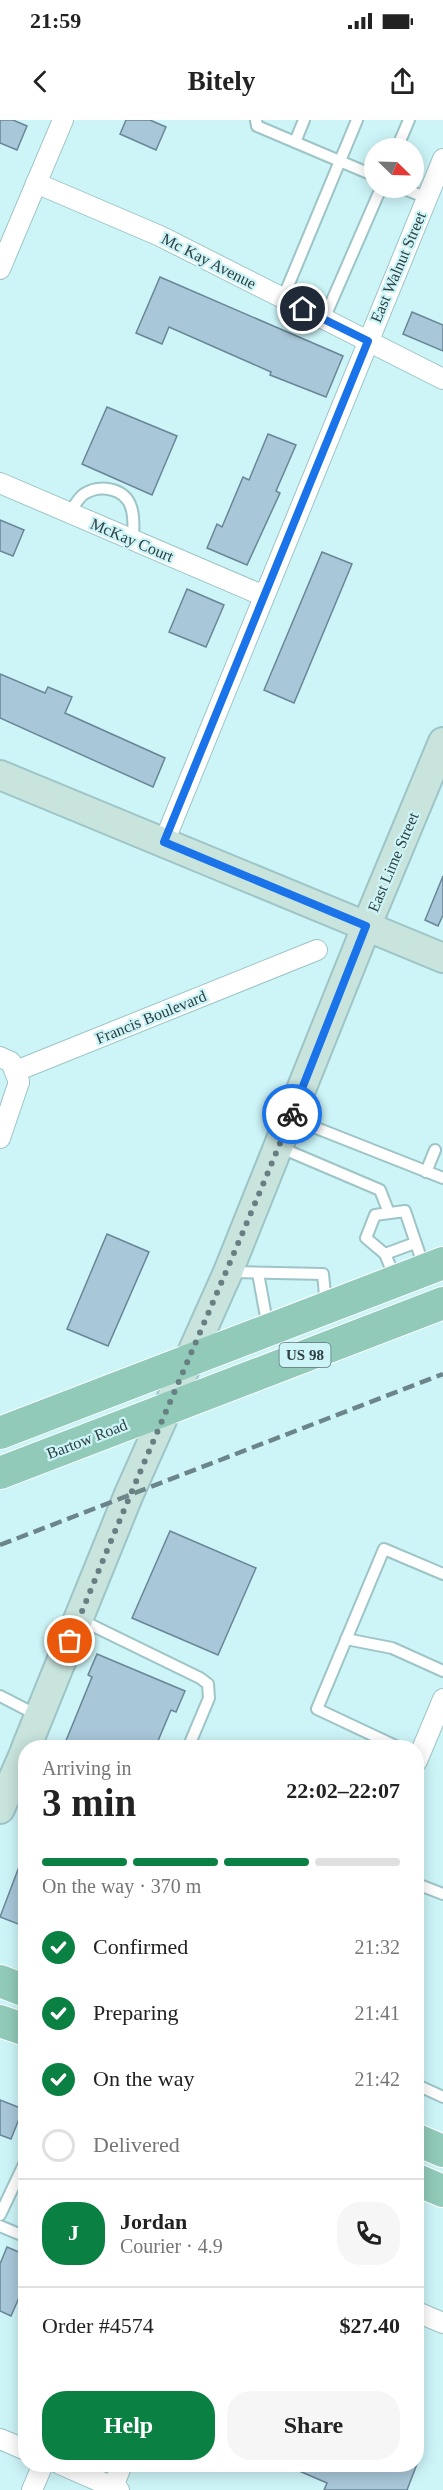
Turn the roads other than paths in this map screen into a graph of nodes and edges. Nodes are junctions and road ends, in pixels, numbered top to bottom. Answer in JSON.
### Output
{"nodes":[{"id":1,"x":63,"y":120,"type":"edge"},
{"id":2,"x":256,"y":120,"type":"edge"},
{"id":3,"x":304,"y":120,"type":"edge"},
{"id":4,"x":357,"y":120,"type":"edge"},
{"id":5,"x":409,"y":120,"type":"edge"},
{"id":6,"x":401,"y":138,"type":"edge"},
{"id":7,"x":295,"y":142,"type":"junction"},
{"id":8,"x":443,"y":159,"type":"edge"},
{"id":9,"x":340,"y":161,"type":"junction"},
{"id":10,"x":364,"y":171,"type":"edge"},
{"id":11,"x":36,"y":183,"type":"junction"},
{"id":12,"x":424,"y":197,"type":"edge"},
{"id":13,"x":377,"y":198,"type":"edge"},
{"id":14,"x":427,"y":198,"type":"junction"},
{"id":15,"x":0,"y":269,"type":"edge"},
{"id":16,"x":283,"y":298,"type":"junction"},
{"id":17,"x":324,"y":319,"type":"junction"},
{"id":18,"x":368,"y":341,"type":"junction"},
{"id":19,"x":443,"y":379,"type":"edge"},
{"id":20,"x":0,"y":483,"type":"edge"},
{"id":21,"x":69,"y":513,"type":"junction"},
{"id":22,"x":133,"y":540,"type":"junction"},
{"id":23,"x":264,"y":596,"type":"junction"},
{"id":24,"x":443,"y":742,"type":"edge"},
{"id":25,"x":0,"y":775,"type":"edge"},
{"id":26,"x":164,"y":842,"type":"junction"},
{"id":27,"x":366,"y":926,"type":"junction"},
{"id":28,"x":317,"y":950,"type":"dead end"},
{"id":29,"x":443,"y":958,"type":"edge"},
{"id":30,"x":9,"y":1068,"type":"edge"},
{"id":31,"x":0,"y":1090,"type":"edge"},
{"id":32,"x":290,"y":1118,"type":"junction"},
{"id":33,"x":0,"y":1138,"type":"edge"},
{"id":34,"x":279,"y":1147,"type":"junction"},
{"id":35,"x":435,"y":1150,"type":"dead end"},
{"id":36,"x":426,"y":1172,"type":"junction"},
{"id":37,"x":443,"y":1178,"type":"edge"},
{"id":38,"x":389,"y":1213,"type":"junction"},
{"id":39,"x":428,"y":1259,"type":"edge"},
{"id":40,"x":391,"y":1268,"type":"junction"},
{"id":41,"x":228,"y":1272,"type":"junction"},
{"id":42,"x":258,"y":1273,"type":"junction"},
{"id":43,"x":443,"y":1303,"type":"edge"},
{"id":44,"x":326,"y":1308,"type":"junction"},
{"id":45,"x":268,"y":1330,"type":"junction"},
{"id":46,"x":188,"y":1360,"type":"junction"},
{"id":47,"x":168,"y":1408,"type":"junction"},
{"id":48,"x":0,"y":1433,"type":"edge"},
{"id":49,"x":0,"y":1473,"type":"edge"},
{"id":50,"x":443,"y":1574,"type":"edge"},
{"id":51,"x":78,"y":1619,"type":"junction"},
{"id":52,"x":346,"y":1639,"type":"junction"},
{"id":53,"x":443,"y":1671,"type":"edge"},
{"id":54,"x":0,"y":1696,"type":"edge"},
{"id":55,"x":443,"y":1699,"type":"edge"},
{"id":56,"x":39,"y":1716,"type":"junction"},
{"id":57,"x":29,"y":1740,"type":"edge"},
{"id":58,"x":191,"y":1740,"type":"edge"},
{"id":59,"x":383,"y":1740,"type":"edge"},
{"id":60,"x":424,"y":1743,"type":"edge"},
{"id":61,"x":18,"y":1776,"type":"edge"},
{"id":62,"x":11,"y":1801,"type":"edge"},
{"id":63,"x":424,"y":1887,"type":"edge"},
{"id":64,"x":443,"y":1894,"type":"edge"},
{"id":65,"x":0,"y":1981,"type":"edge"},
{"id":66,"x":18,"y":1988,"type":"edge"},
{"id":67,"x":0,"y":2020,"type":"edge"},
{"id":68,"x":18,"y":2027,"type":"edge"},
{"id":69,"x":424,"y":2088,"type":"edge"},
{"id":70,"x":443,"y":2097,"type":"edge"},
{"id":71,"x":424,"y":2143,"type":"edge"},
{"id":72,"x":443,"y":2151,"type":"edge"},
{"id":73,"x":18,"y":2177,"type":"edge"},
{"id":74,"x":424,"y":2183,"type":"edge"},
{"id":75,"x":443,"y":2191,"type":"edge"},
{"id":76,"x":0,"y":2216,"type":"edge"},
{"id":77,"x":0,"y":2226,"type":"edge"},
{"id":78,"x":18,"y":2234,"type":"edge"},
{"id":79,"x":424,"y":2315,"type":"edge"},
{"id":80,"x":443,"y":2323,"type":"edge"},
{"id":81,"x":0,"y":2439,"type":"edge"},
{"id":82,"x":18,"y":2447,"type":"edge"},
{"id":83,"x":40,"y":2472,"type":"edge"},
{"id":84,"x":77,"y":2472,"type":"edge"},
{"id":85,"x":119,"y":2472,"type":"edge"},
{"id":86,"x":114,"y":2489,"type":"edge"},
{"id":87,"x":32,"y":2490,"type":"edge"}],
"edges":[{"from":1,"to":11,"type":"street"},
{"from":2,"to":7,"type":"lane"},
{"from":3,"to":7,"type":"lane"},
{"from":4,"to":9,"type":"lane"},
{"from":5,"to":6,"type":"lane"},
{"from":7,"to":9,"type":"lane"},
{"from":8,"to":14,"type":"street","name":"East Walnut Street"},
{"from":9,"to":10,"type":"lane"},
{"from":9,"to":16,"type":"lane"},
{"from":11,"to":15,"type":"street"},
{"from":11,"to":16,"type":"street","name":"Mc Kay Avenue"},
{"from":12,"to":14,"type":"lane"},
{"from":13,"to":17,"type":"lane"},
{"from":14,"to":18,"type":"street","name":"East Walnut Street"},
{"from":16,"to":17,"type":"street","name":"Mc Kay Avenue"},
{"from":17,"to":18,"type":"street","name":"Mc Kay Avenue"},
{"from":18,"to":19,"type":"street","name":"Mc Kay Avenue"},
{"from":18,"to":23,"type":"street","name":"East Walnut Street"},
{"from":20,"to":21,"type":"street","name":"McKay Court"},
{"from":21,"to":22,"type":"street","name":"McKay Court"},
{"from":21,"to":22,"type":"lane"},
{"from":22,"to":23,"type":"street","name":"McKay Court"},
{"from":23,"to":26,"type":"street","name":"East Walnut Street"},
{"from":24,"to":27,"type":"street","name":"East Lime Street"},
{"from":25,"to":26,"type":"street"},
{"from":26,"to":27,"type":"street"},
{"from":27,"to":29,"type":"street"},
{"from":27,"to":32,"type":"street","name":"East Lime Street"},
{"from":28,"to":30,"type":"street","name":"Francis Boulevard"},
{"from":30,"to":31,"type":"street","name":"Francis Boulevard"},
{"from":30,"to":33,"type":"street"},
{"from":32,"to":34,"type":"street","name":"East Lime Street"},
{"from":32,"to":36,"type":"lane"},
{"from":34,"to":38,"type":"lane"},
{"from":34,"to":41,"type":"street","name":"East Lime Street"},
{"from":35,"to":36,"type":"lane"},
{"from":36,"to":37,"type":"lane"},
{"from":38,"to":39,"type":"lane"},
{"from":38,"to":40,"type":"lane"},
{"from":39,"to":40,"type":"main road","number":"US 98"},
{"from":40,"to":44,"type":"main road","number":"US 98"},
{"from":41,"to":42,"type":"lane"},
{"from":41,"to":46,"type":"street","name":"East Lime Street"},
{"from":42,"to":44,"type":"lane"},
{"from":42,"to":45,"type":"lane"},
{"from":43,"to":47,"type":"main road","name":"Bartow Road","number":"US 98"},
{"from":44,"to":45,"type":"main road","number":"US 98"},
{"from":45,"to":46,"type":"main road","number":"US 98"},
{"from":46,"to":47,"type":"street","name":"East Lime Street"},
{"from":46,"to":48,"type":"main road","number":"US 98"},
{"from":47,"to":49,"type":"main road","name":"Bartow Road","number":"US 98"},
{"from":47,"to":51,"type":"street","name":"East Lime Street"},
{"from":50,"to":52,"type":"lane"},
{"from":51,"to":56,"type":"street","name":"East Lime Street"},
{"from":51,"to":58,"type":"lane"},
{"from":52,"to":53,"type":"lane"},
{"from":52,"to":59,"type":"lane"},
{"from":54,"to":56,"type":"lane"},
{"from":55,"to":60,"type":"street"},
{"from":56,"to":57,"type":"street","name":"East Lime Street"},
{"from":61,"to":62,"type":"street","name":"East Lime Street"},
{"from":63,"to":64,"type":"lane"},
{"from":65,"to":66,"type":"main road"},
{"from":67,"to":68,"type":"main road"},
{"from":69,"to":70,"type":"lane"},
{"from":71,"to":72,"type":"main road"},
{"from":73,"to":76,"type":"lane"},
{"from":74,"to":75,"type":"main road"},
{"from":77,"to":78,"type":"lane"},
{"from":79,"to":80,"type":"street"},
{"from":81,"to":82,"type":"street"},
{"from":83,"to":87,"type":"street"},
{"from":84,"to":86,"type":"street"},
{"from":85,"to":86,"type":"street"}]}
